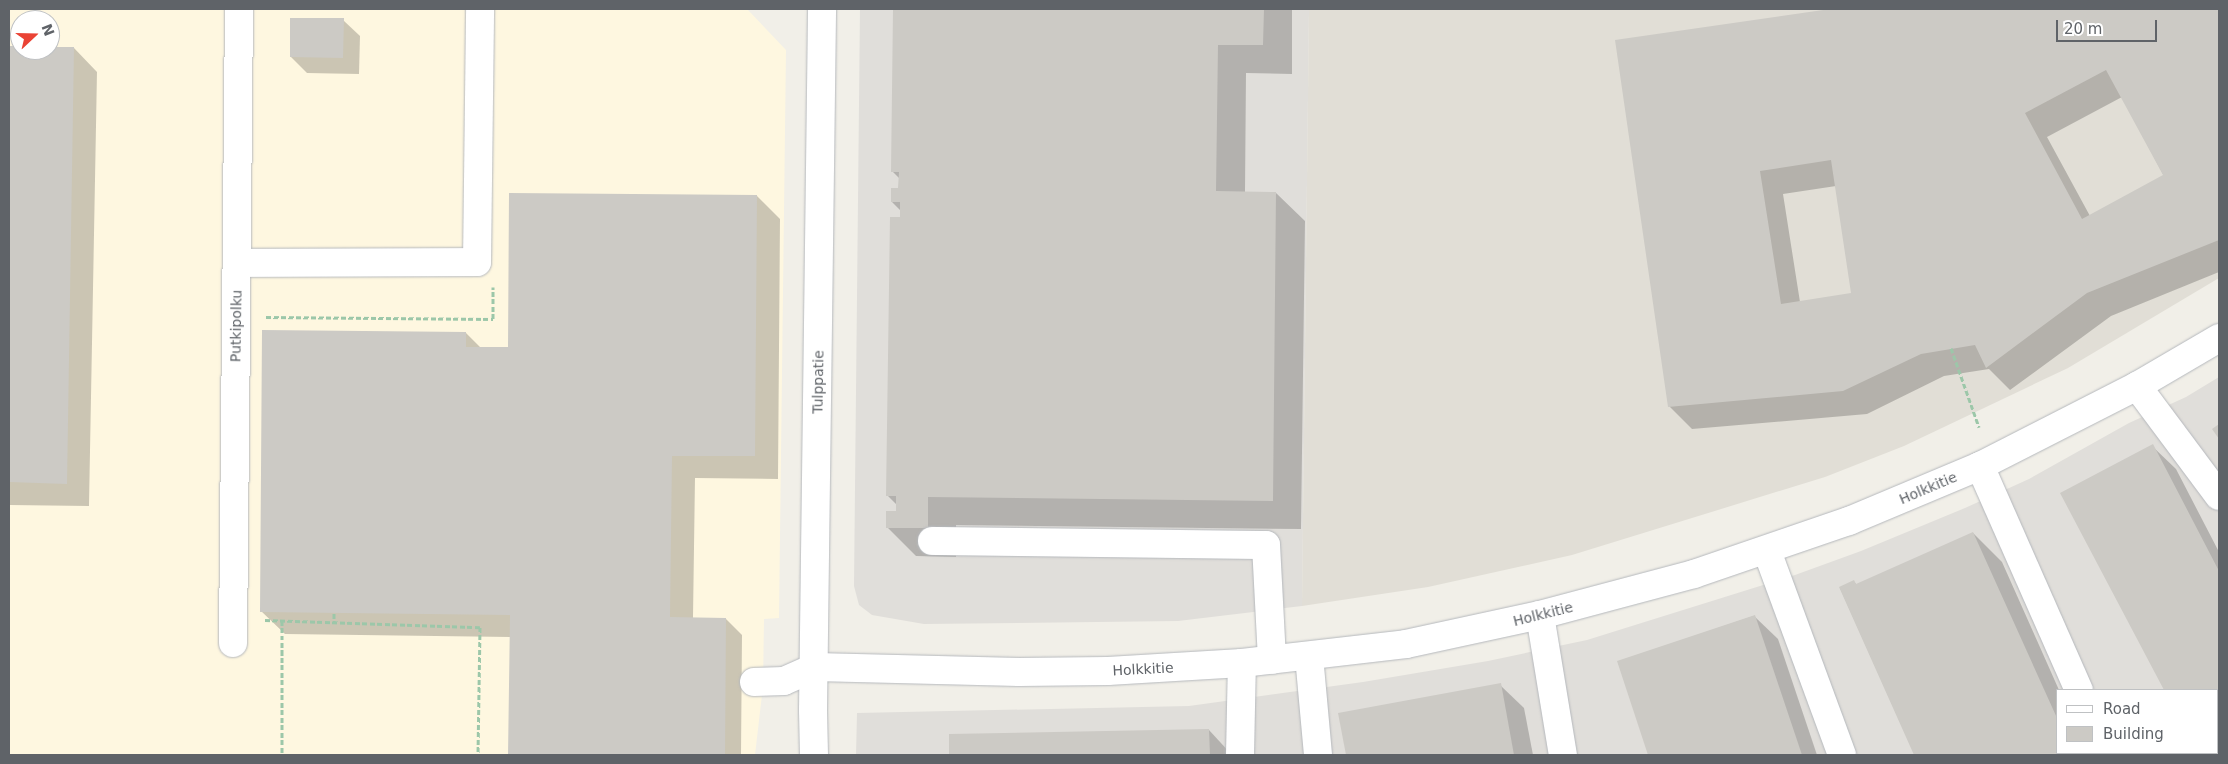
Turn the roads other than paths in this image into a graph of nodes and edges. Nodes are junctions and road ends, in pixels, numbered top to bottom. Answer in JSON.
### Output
{"nodes":[{"id":1,"x":239,"y":9,"type":"edge"},
{"id":2,"x":480,"y":9,"type":"edge"},
{"id":3,"x":822,"y":9,"type":"edge"},
{"id":4,"x":237,"y":263,"type":"junction"},
{"id":5,"x":2219,"y":338,"type":"edge"},
{"id":6,"x":2137,"y":386,"type":"junction"},
{"id":7,"x":1980,"y":466,"type":"junction"},
{"id":8,"x":2219,"y":496,"type":"edge"},
{"id":9,"x":932,"y":541,"type":"dead end"},
{"id":10,"x":1767,"y":550,"type":"junction"},
{"id":11,"x":1540,"y":616,"type":"junction"},
{"id":12,"x":234,"y":644,"type":"dead end"},
{"id":13,"x":1309,"y":656,"type":"junction"},
{"id":14,"x":1272,"y":660,"type":"junction"},
{"id":15,"x":1242,"y":663,"type":"junction"},
{"id":16,"x":815,"y":666,"type":"junction"},
{"id":17,"x":754,"y":682,"type":"dead end"},
{"id":18,"x":2079,"y":689,"type":"edge"},
{"id":19,"x":814,"y":755,"type":"edge"},
{"id":20,"x":1240,"y":755,"type":"edge"},
{"id":21,"x":1318,"y":755,"type":"edge"},
{"id":22,"x":1563,"y":755,"type":"edge"},
{"id":23,"x":1842,"y":755,"type":"edge"}],
"edges":[{"from":1,"to":4,"type":"street","name":"Putkipolku"},
{"from":2,"to":4,"type":"street"},
{"from":3,"to":16,"type":"street","name":"Tulppatie"},
{"from":4,"to":12,"type":"street","name":"Putkipolku"},
{"from":5,"to":6,"type":"street","name":"Holkkitie"},
{"from":6,"to":7,"type":"street","name":"Holkkitie"},
{"from":6,"to":8,"type":"street"},
{"from":7,"to":10,"type":"street","name":"Holkkitie"},
{"from":7,"to":18,"type":"street"},
{"from":9,"to":14,"type":"street"},
{"from":10,"to":11,"type":"street","name":"Holkkitie"},
{"from":10,"to":23,"type":"street"},
{"from":11,"to":13,"type":"street","name":"Holkkitie"},
{"from":11,"to":22,"type":"street"},
{"from":13,"to":14,"type":"street","name":"Holkkitie"},
{"from":13,"to":21,"type":"street"},
{"from":14,"to":15,"type":"street","name":"Holkkitie"},
{"from":15,"to":16,"type":"street","name":"Holkkitie"},
{"from":15,"to":20,"type":"street"},
{"from":16,"to":17,"type":"street"},
{"from":16,"to":19,"type":"street","name":"Tulppatie"}]}
